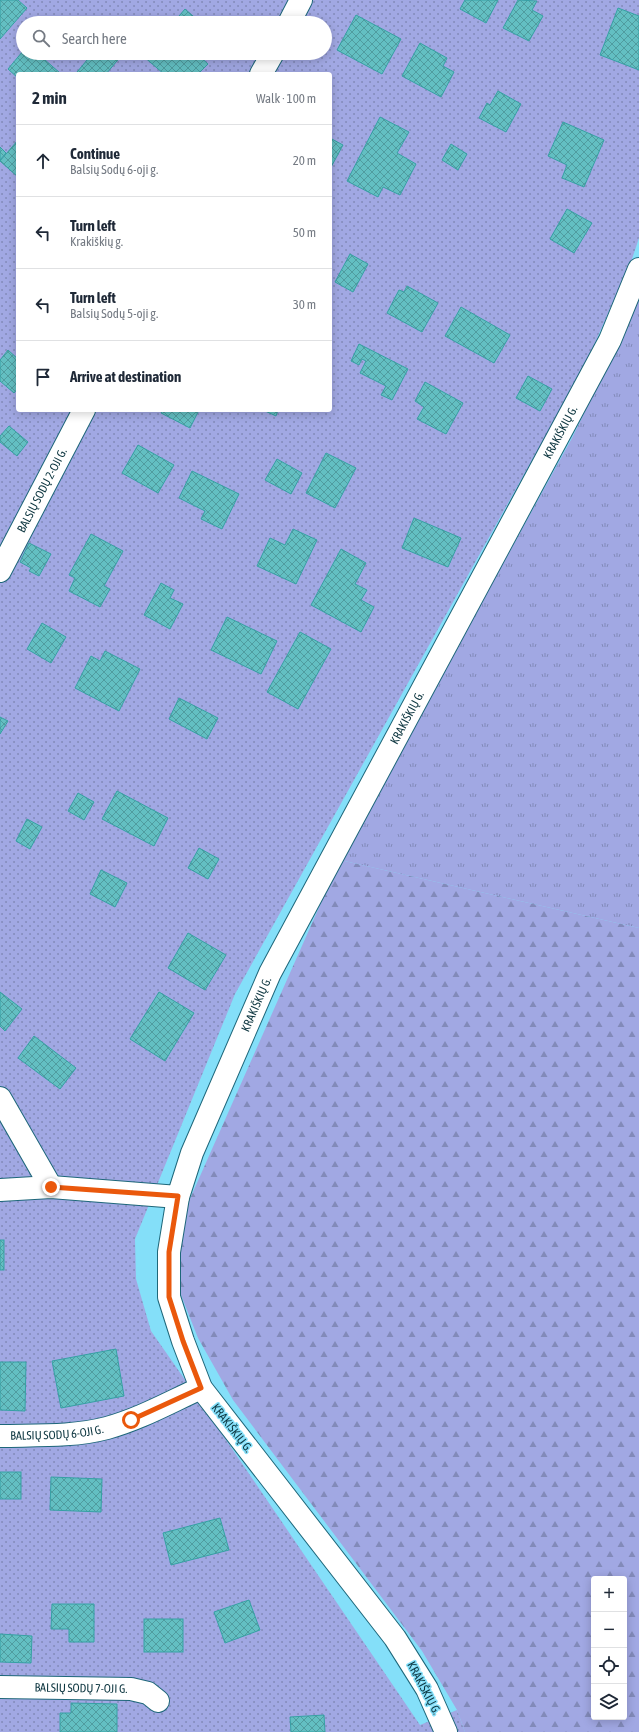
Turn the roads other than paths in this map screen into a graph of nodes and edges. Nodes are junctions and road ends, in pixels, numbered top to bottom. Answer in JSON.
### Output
{"nodes":[{"id":1,"x":302,"y":0,"type":"edge"},
{"id":2,"x":293,"y":16,"type":"edge"},
{"id":3,"x":269,"y":60,"type":"edge"},
{"id":4,"x":262,"y":72,"type":"edge"},
{"id":5,"x":639,"y":269,"type":"edge"},
{"id":6,"x":83,"y":412,"type":"edge"},
{"id":7,"x":0,"y":571,"type":"edge"},
{"id":8,"x":0,"y":1098,"type":"edge"},
{"id":9,"x":51,"y":1187,"type":"junction"},
{"id":10,"x":0,"y":1190,"type":"edge"},
{"id":11,"x":178,"y":1196,"type":"junction"},
{"id":12,"x":201,"y":1388,"type":"junction"},
{"id":13,"x":0,"y":1436,"type":"edge"},
{"id":14,"x":0,"y":1687,"type":"edge"},
{"id":15,"x":158,"y":1701,"type":"dead end"},
{"id":16,"x":446,"y":1732,"type":"edge"}],
"edges":[{"from":1,"to":2,"type":"street"},
{"from":3,"to":4,"type":"street"},
{"from":5,"to":11,"type":"street","name":"KRAKIŠKIŲ G."},
{"from":6,"to":7,"type":"street","name":"BALSIŲ SODŲ 2-OJI G."},
{"from":8,"to":9,"type":"street"},
{"from":9,"to":10,"type":"street"},
{"from":9,"to":11,"type":"street"},
{"from":11,"to":12,"type":"street","name":"KRAKIŠKIŲ G."},
{"from":12,"to":13,"type":"street","name":"BALSIŲ SODŲ 6-OJI G."},
{"from":12,"to":16,"type":"street","name":"KRAKIŠKIŲ G."},
{"from":14,"to":15,"type":"street","name":"BALSIŲ SODŲ 7-OJI G."}]}
